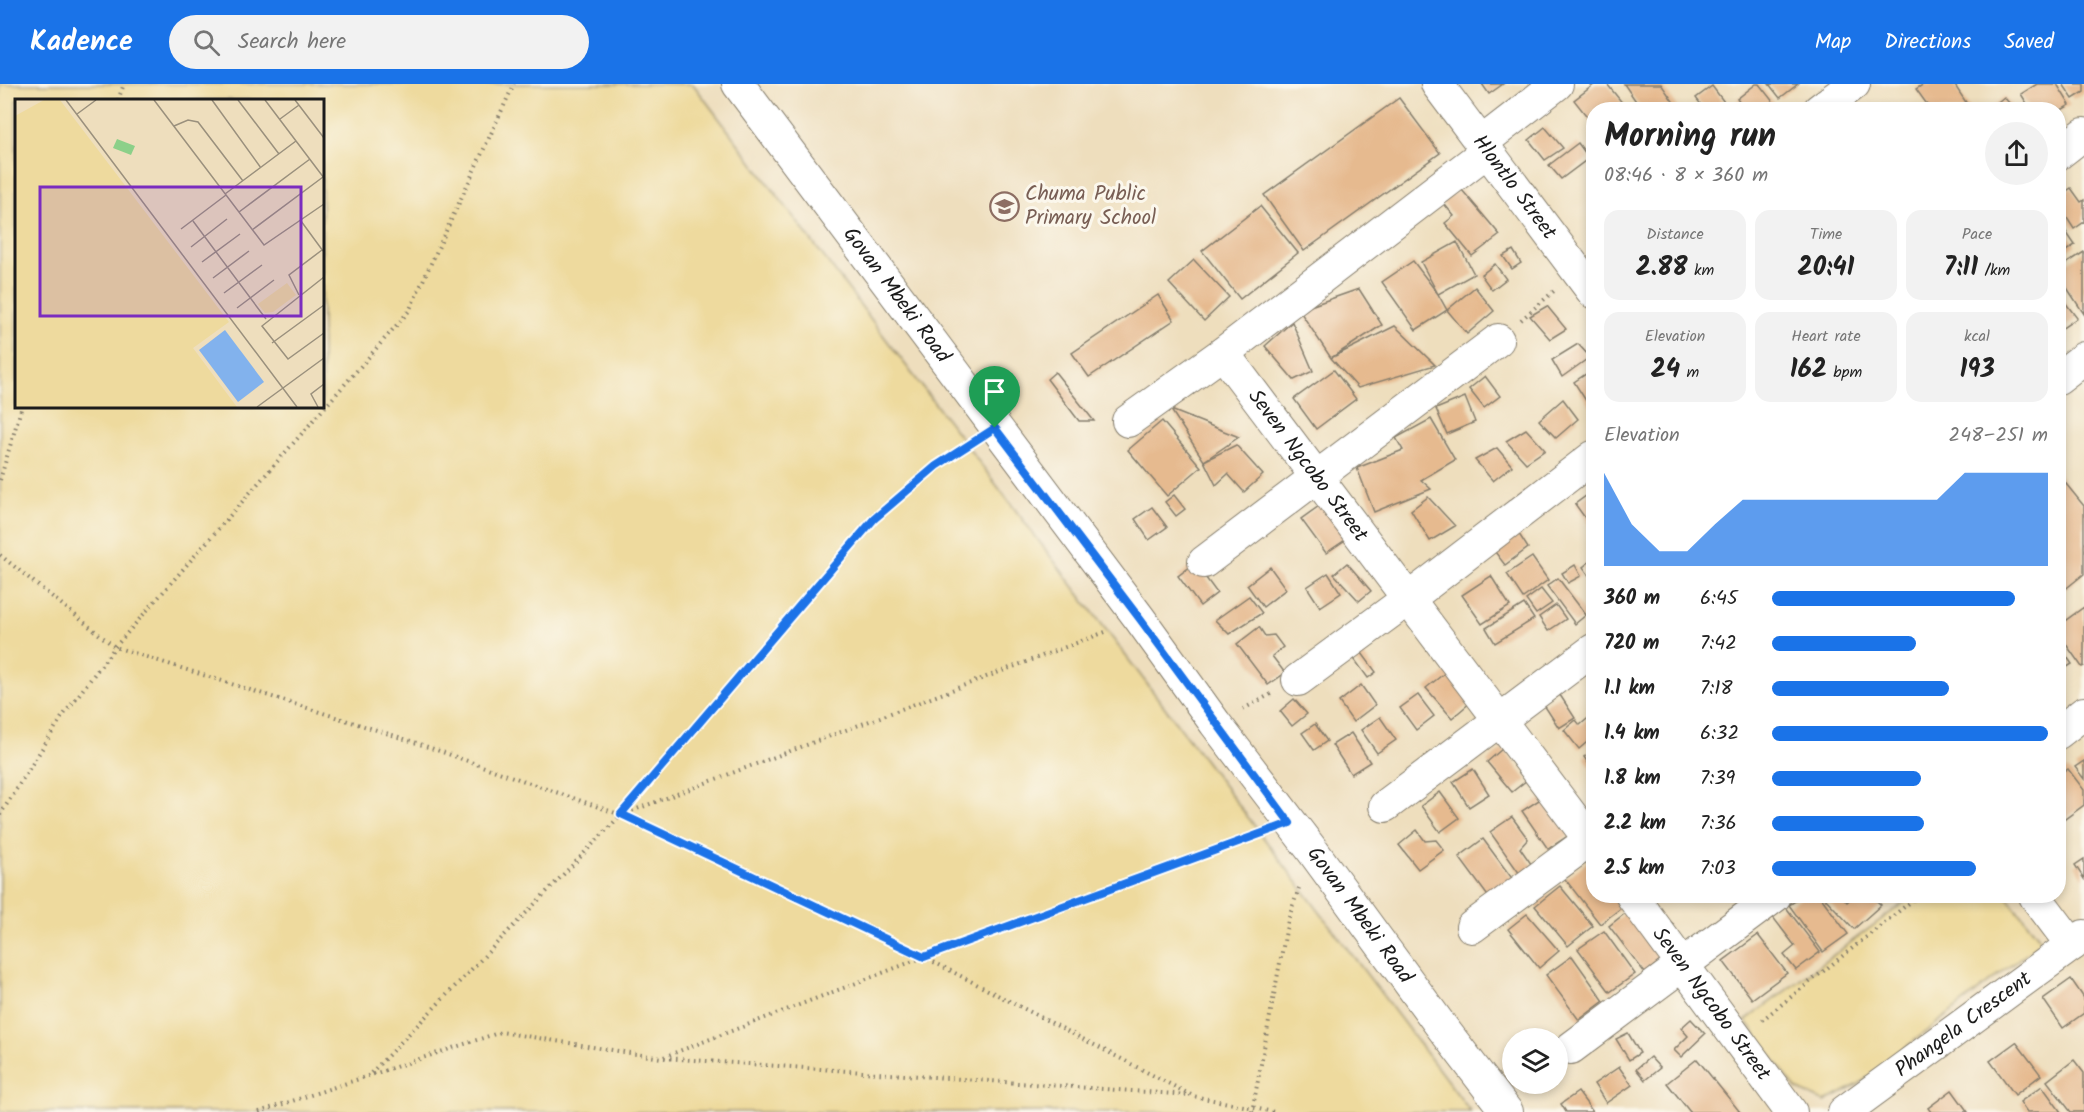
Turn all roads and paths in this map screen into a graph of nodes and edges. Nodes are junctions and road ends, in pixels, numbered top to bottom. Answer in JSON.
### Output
{"nodes":[{"id":1,"x":124,"y":84,"type":"edge"},
{"id":2,"x":514,"y":84,"type":"edge"},
{"id":3,"x":738,"y":84,"type":"edge"},
{"id":4,"x":1437,"y":84,"type":"edge"},
{"id":5,"x":1557,"y":84,"type":"edge"},
{"id":6,"x":1854,"y":84,"type":"edge"},
{"id":7,"x":118,"y":99,"type":"edge"},
{"id":8,"x":1830,"y":102,"type":"edge"},
{"id":9,"x":2084,"y":134,"type":"edge"},
{"id":10,"x":1484,"y":147,"type":"junction"},
{"id":11,"x":2066,"y":148,"type":"edge"},
{"id":12,"x":1586,"y":278,"type":"edge"},
{"id":13,"x":1586,"y":282,"type":"edge"},
{"id":14,"x":1498,"y":340,"type":"joint"},
{"id":15,"x":1223,"y":353,"type":"junction"},
{"id":16,"x":2084,"y":358,"type":"edge"},
{"id":17,"x":2066,"y":372,"type":"edge"},
{"id":18,"x":21,"y":408,"type":"edge"},
{"id":19,"x":1128,"y":421,"type":"dead end"},
{"id":20,"x":995,"y":428,"type":"junction"},
{"id":21,"x":1586,"y":462,"type":"edge"},
{"id":22,"x":1317,"y":478,"type":"junction"},
{"id":23,"x":0,"y":480,"type":"edge"},
{"id":24,"x":0,"y":555,"type":"edge"},
{"id":25,"x":1204,"y":562,"type":"dead end"},
{"id":26,"x":1408,"y":599,"type":"junction"},
{"id":27,"x":1140,"y":619,"type":"junction"},
{"id":28,"x":115,"y":647,"type":"junction"},
{"id":29,"x":1586,"y":655,"type":"edge"},
{"id":30,"x":1298,"y":680,"type":"joint"},
{"id":31,"x":2084,"y":713,"type":"edge"},
{"id":32,"x":1499,"y":720,"type":"junction"},
{"id":33,"x":1215,"y":723,"type":"junction"},
{"id":34,"x":2066,"y":727,"type":"edge"},
{"id":35,"x":1385,"y":806,"type":"dead end"},
{"id":36,"x":621,"y":814,"type":"junction"},
{"id":37,"x":0,"y":815,"type":"edge"},
{"id":38,"x":1290,"y":823,"type":"junction"},
{"id":39,"x":1586,"y":833,"type":"edge"},
{"id":40,"x":1586,"y":845,"type":"edge"},
{"id":41,"x":1312,"y":850,"type":"junction"},
{"id":42,"x":1637,"y":903,"type":"edge"},
{"id":43,"x":1765,"y":903,"type":"edge"},
{"id":44,"x":1909,"y":903,"type":"edge"},
{"id":45,"x":2042,"y":903,"type":"edge"},
{"id":46,"x":1472,"y":927,"type":"dead end"},
{"id":47,"x":2078,"y":940,"type":"edge"},
{"id":48,"x":924,"y":957,"type":"junction"},
{"id":49,"x":1683,"y":963,"type":"junction"},
{"id":50,"x":1738,"y":1039,"type":"junction"},
{"id":51,"x":1571,"y":1048,"type":"dead end"},
{"id":52,"x":661,"y":1058,"type":"junction"},
{"id":53,"x":369,"y":1076,"type":"junction"},
{"id":54,"x":1193,"y":1096,"type":"junction"},
{"id":55,"x":1252,"y":1110,"type":"edge"},
{"id":56,"x":259,"y":1112,"type":"edge"},
{"id":57,"x":1274,"y":1112,"type":"edge"},
{"id":58,"x":1507,"y":1112,"type":"edge"},
{"id":59,"x":1791,"y":1112,"type":"edge"},
{"id":60,"x":1844,"y":1112,"type":"edge"}],
"edges":[{"from":1,"to":7,"type":"path"},
{"from":2,"to":28,"type":"path"},
{"from":3,"to":20,"type":"street","name":"Govan Mbeki Road"},
{"from":4,"to":10,"type":"street","name":"Hlontlo Street"},
{"from":5,"to":10,"type":"street"},
{"from":6,"to":8,"type":"street"},
{"from":9,"to":11,"type":"street"},
{"from":10,"to":12,"type":"street","name":"Hlontlo Street"},
{"from":10,"to":15,"type":"street"},
{"from":13,"to":14,"type":"path"},
{"from":14,"to":22,"type":"street"},
{"from":15,"to":19,"type":"street"},
{"from":15,"to":22,"type":"street","name":"Seven Ngcobo Street"},
{"from":16,"to":17,"type":"street"},
{"from":18,"to":23,"type":"path"},
{"from":20,"to":27,"type":"street","name":"Govan Mbeki Road"},
{"from":20,"to":36,"type":"path"},
{"from":21,"to":26,"type":"street"},
{"from":22,"to":25,"type":"street"},
{"from":22,"to":26,"type":"street","name":"Seven Ngcobo Street"},
{"from":24,"to":28,"type":"path"},
{"from":26,"to":30,"type":"street"},
{"from":26,"to":32,"type":"street","name":"Seven Ngcobo Street"},
{"from":27,"to":33,"type":"street","name":"Govan Mbeki Road"},
{"from":27,"to":36,"type":"path"},
{"from":28,"to":36,"type":"path"},
{"from":28,"to":37,"type":"path"},
{"from":29,"to":32,"type":"street"},
{"from":30,"to":33,"type":"path"},
{"from":31,"to":34,"type":"street"},
{"from":32,"to":35,"type":"street"},
{"from":32,"to":39,"type":"street","name":"Seven Ngcobo Street"},
{"from":33,"to":38,"type":"street","name":"Govan Mbeki Road"},
{"from":36,"to":48,"type":"path"},
{"from":36,"to":53,"type":"path"},
{"from":38,"to":41,"type":"street","name":"Govan Mbeki Road"},
{"from":38,"to":48,"type":"path"},
{"from":40,"to":46,"type":"street"},
{"from":41,"to":55,"type":"path"},
{"from":41,"to":58,"type":"street","name":"Govan Mbeki Road"},
{"from":42,"to":49,"type":"street","name":"Seven Ngcobo Street"},
{"from":43,"to":49,"type":"street"},
{"from":44,"to":50,"type":"path"},
{"from":45,"to":47,"type":"street"},
{"from":47,"to":60,"type":"street","name":"Phangela Crescent"},
{"from":48,"to":52,"type":"path"},
{"from":48,"to":54,"type":"path"},
{"from":49,"to":50,"type":"street","name":"Seven Ngcobo Street"},
{"from":49,"to":51,"type":"street"},
{"from":50,"to":59,"type":"street","name":"Seven Ngcobo Street"},
{"from":52,"to":53,"type":"path"},
{"from":52,"to":54,"type":"path"},
{"from":53,"to":56,"type":"path"},
{"from":54,"to":55,"type":"path"},
{"from":55,"to":57,"type":"path"}]}
